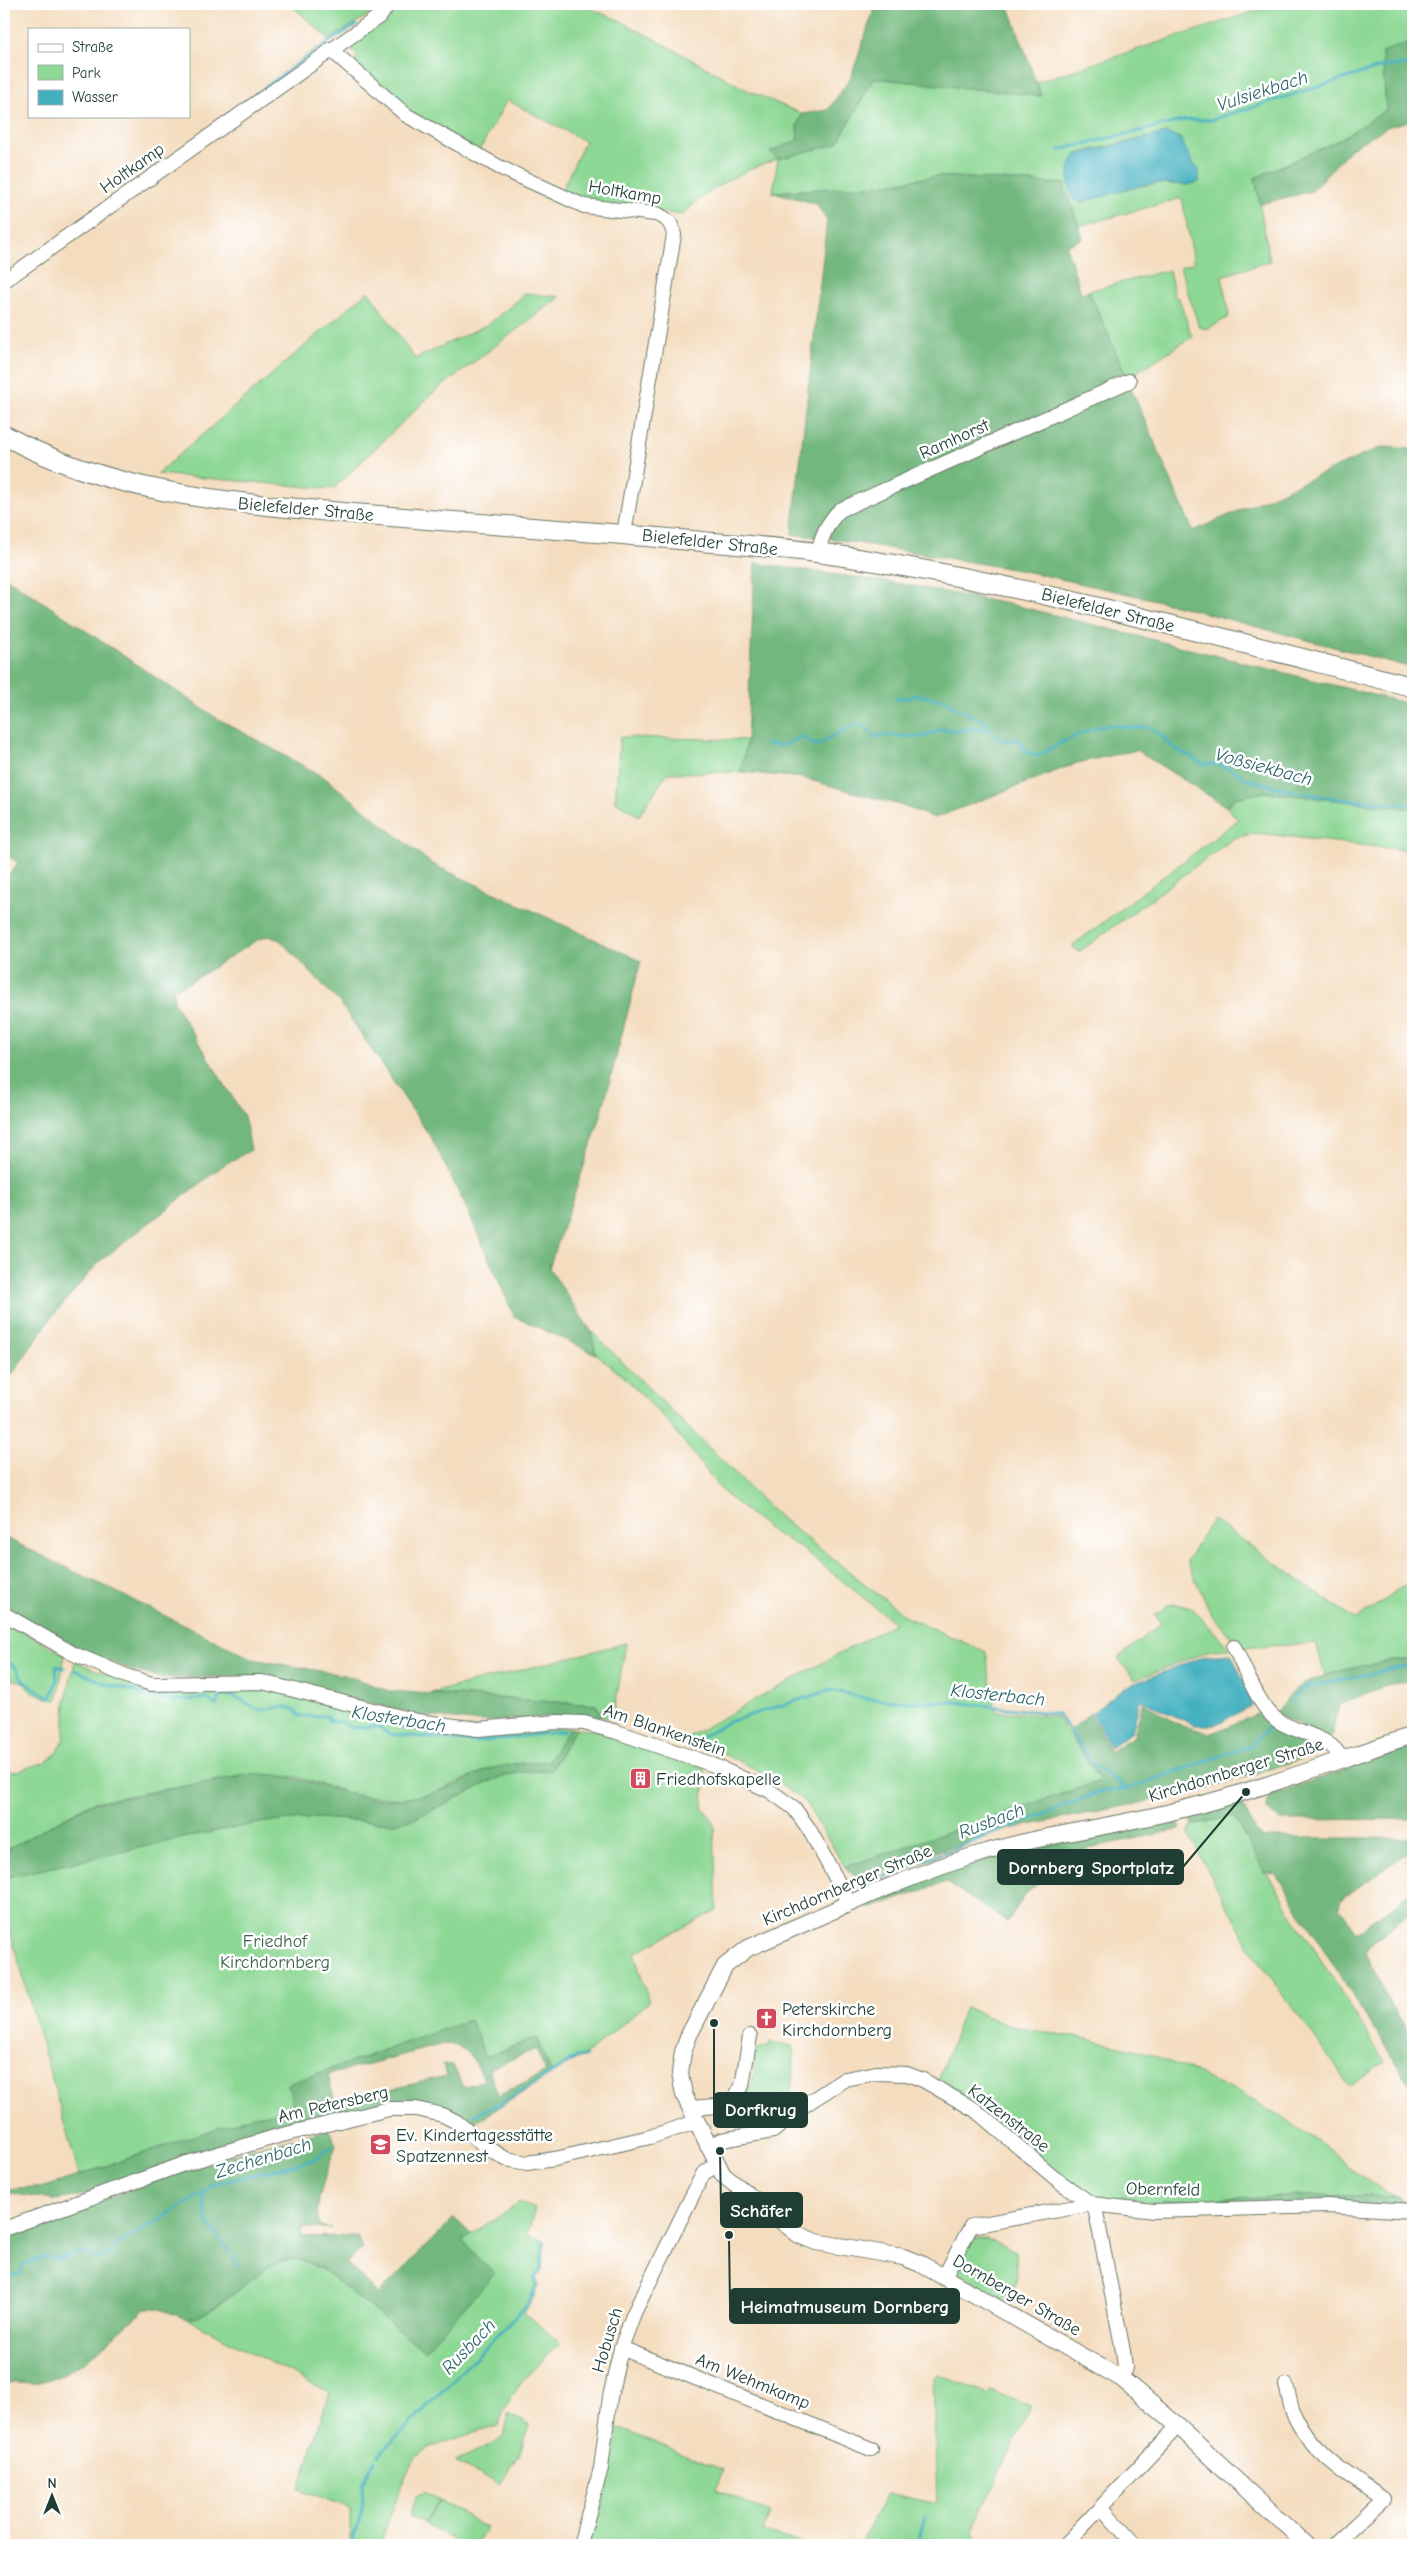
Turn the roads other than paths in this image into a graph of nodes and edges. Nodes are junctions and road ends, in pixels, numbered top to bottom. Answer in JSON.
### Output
{"nodes":[{"id":1,"x":388,"y":4,"type":"edge"},
{"id":2,"x":330,"y":49,"type":"junction"},
{"id":3,"x":4,"y":281,"type":"edge"},
{"id":4,"x":1129,"y":381,"type":"dead end"},
{"id":5,"x":4,"y":435,"type":"edge"},
{"id":6,"x":624,"y":534,"type":"junction"},
{"id":7,"x":818,"y":553,"type":"junction"},
{"id":8,"x":1413,"y":687,"type":"edge"},
{"id":9,"x":4,"y":1614,"type":"edge"},
{"id":10,"x":1234,"y":1647,"type":"dead end"},
{"id":11,"x":1413,"y":1735,"type":"edge"},
{"id":12,"x":1341,"y":1759,"type":"junction"},
{"id":13,"x":850,"y":1904,"type":"junction"},
{"id":14,"x":750,"y":2036,"type":"dead end"},
{"id":15,"x":693,"y":2115,"type":"junction"},
{"id":16,"x":707,"y":2146,"type":"junction"},
{"id":17,"x":716,"y":2164,"type":"junction"},
{"id":18,"x":1092,"y":2204,"type":"junction"},
{"id":19,"x":1413,"y":2211,"type":"edge"},
{"id":20,"x":4,"y":2229,"type":"edge"},
{"id":21,"x":944,"y":2277,"type":"junction"},
{"id":22,"x":621,"y":2348,"type":"junction"},
{"id":23,"x":1122,"y":2379,"type":"junction"},
{"id":24,"x":1286,"y":2385,"type":"dead end"},
{"id":25,"x":1178,"y":2426,"type":"junction"},
{"id":26,"x":872,"y":2450,"type":"dead end"},
{"id":27,"x":1102,"y":2508,"type":"junction"},
{"id":28,"x":580,"y":2545,"type":"edge"},
{"id":29,"x":1065,"y":2545,"type":"edge"},
{"id":30,"x":1135,"y":2545,"type":"edge"},
{"id":31,"x":1306,"y":2545,"type":"edge"},
{"id":32,"x":1334,"y":2545,"type":"edge"}],
"edges":[{"from":1,"to":2,"type":"street","name":"Holtkamp"},
{"from":2,"to":3,"type":"street","name":"Holtkamp"},
{"from":2,"to":6,"type":"street","name":"Holtkamp"},
{"from":4,"to":7,"type":"street","name":"Ramhorst"},
{"from":5,"to":6,"type":"main road","name":"Bielefelder Straße"},
{"from":6,"to":7,"type":"main road","name":"Bielefelder Straße"},
{"from":7,"to":8,"type":"main road","name":"Bielefelder Straße"},
{"from":9,"to":13,"type":"street","name":"Am Blankenstein"},
{"from":10,"to":12,"type":"street"},
{"from":11,"to":12,"type":"street","name":"Kirchdornberger Straße"},
{"from":12,"to":13,"type":"street","name":"Kirchdornberger Straße"},
{"from":13,"to":15,"type":"street","name":"Kirchdornberger Straße"},
{"from":14,"to":15,"type":"street","name":"Am Petersberg"},
{"from":15,"to":16,"type":"street","name":"Dornberger Straße"},
{"from":15,"to":20,"type":"street","name":"Am Petersberg"},
{"from":16,"to":17,"type":"street","name":"Dornberger Straße"},
{"from":16,"to":18,"type":"street","name":"Katzenstraße"},
{"from":17,"to":21,"type":"street","name":"Dornberger Straße"},
{"from":17,"to":22,"type":"street","name":"Hobusch"},
{"from":18,"to":19,"type":"street","name":"Obernfeld"},
{"from":18,"to":21,"type":"street","name":"Obernfeld"},
{"from":18,"to":23,"type":"street"},
{"from":21,"to":23,"type":"street","name":"Dornberger Straße"},
{"from":22,"to":26,"type":"street","name":"Am Wehmkamp"},
{"from":22,"to":28,"type":"street","name":"Hobusch"},
{"from":23,"to":25,"type":"street","name":"Dornberger Straße"},
{"from":24,"to":32,"type":"street"},
{"from":25,"to":27,"type":"street"},
{"from":25,"to":31,"type":"street","name":"Dornberger Straße"},
{"from":27,"to":29,"type":"street"},
{"from":27,"to":30,"type":"street"}]}
